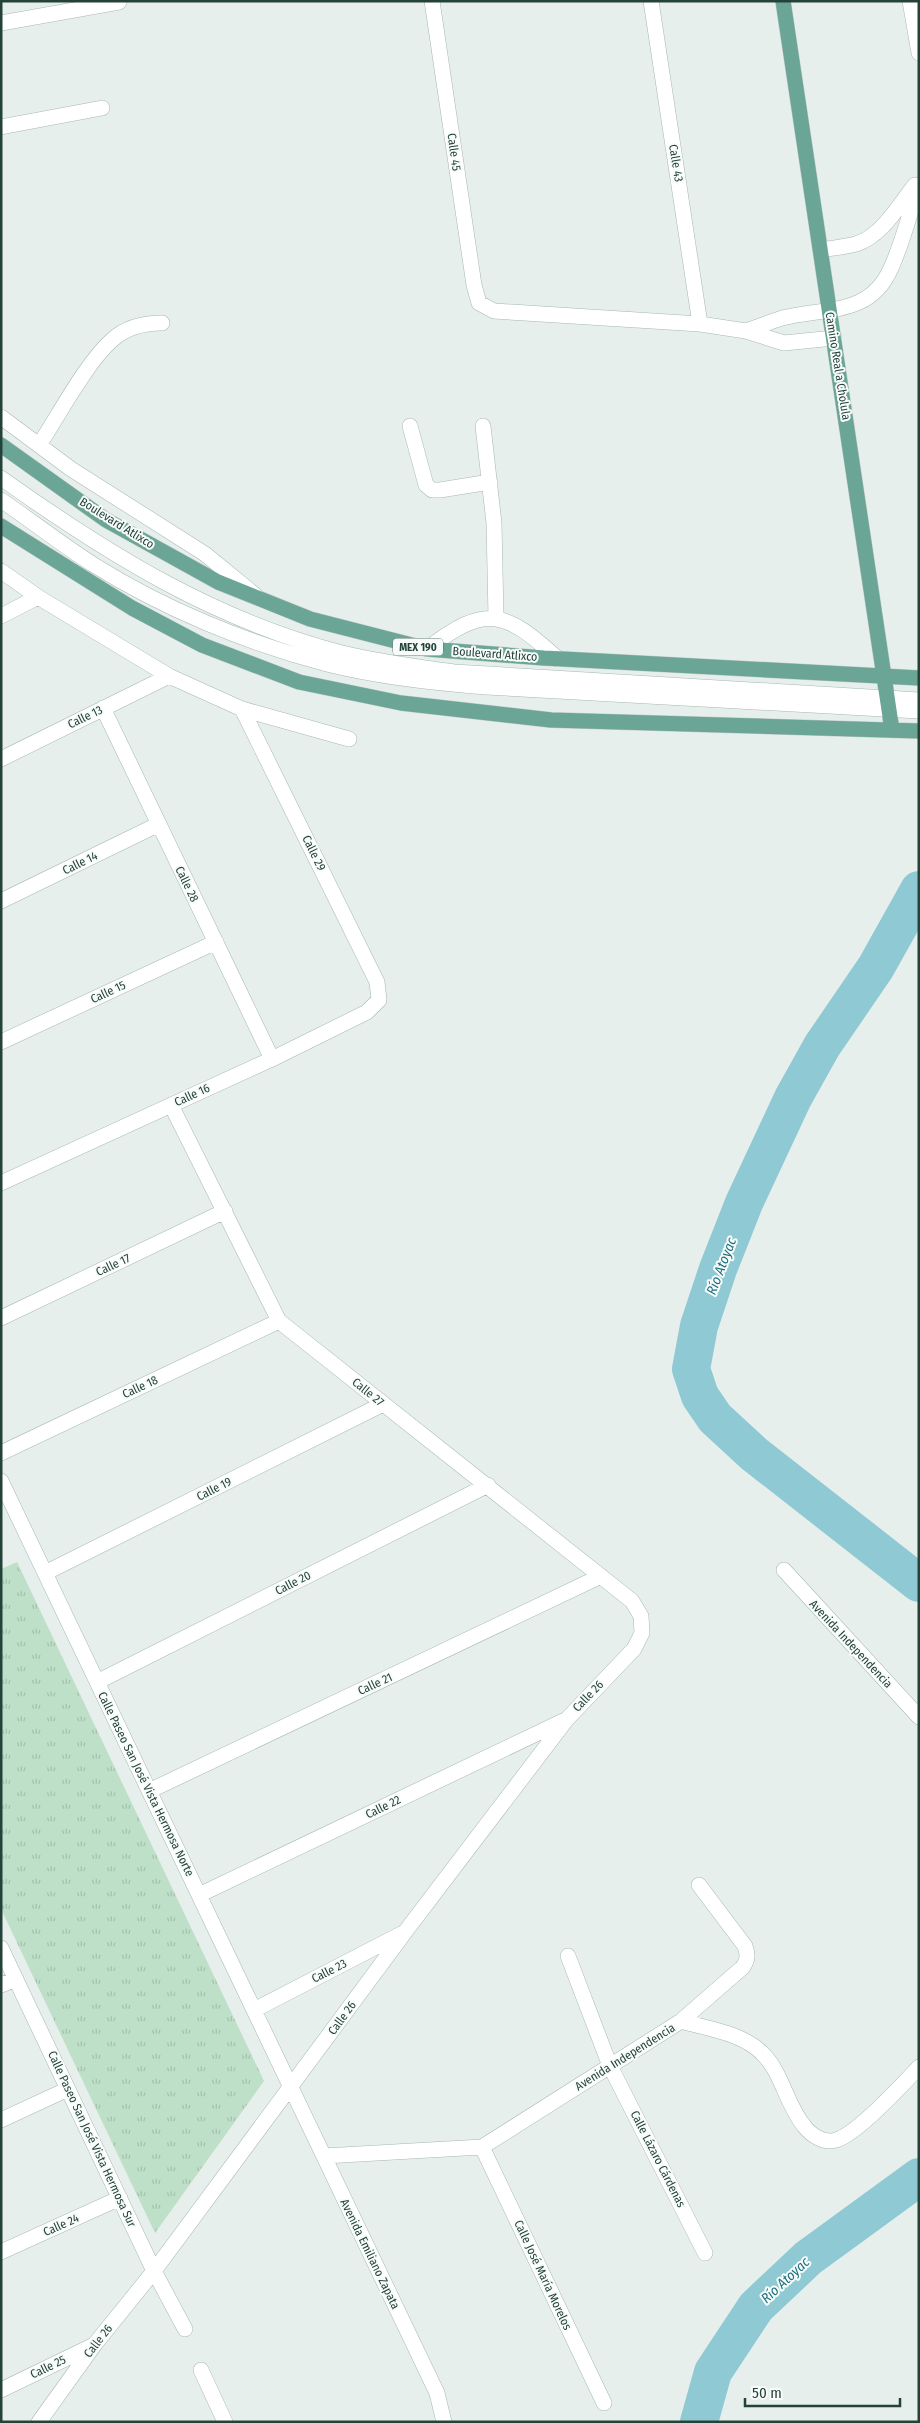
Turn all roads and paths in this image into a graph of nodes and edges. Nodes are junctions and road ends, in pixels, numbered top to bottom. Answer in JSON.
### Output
{"nodes":[{"id":1,"x":432,"y":1,"type":"edge"},
{"id":2,"x":651,"y":1,"type":"edge"},
{"id":3,"x":783,"y":1,"type":"edge"},
{"id":4,"x":910,"y":1,"type":"edge"},
{"id":5,"x":119,"y":2,"type":"edge"},
{"id":6,"x":1,"y":23,"type":"edge"},
{"id":7,"x":919,"y":53,"type":"edge"},
{"id":8,"x":102,"y":108,"type":"dead end"},
{"id":9,"x":1,"y":127,"type":"edge"},
{"id":10,"x":919,"y":180,"type":"edge"},
{"id":11,"x":919,"y":185,"type":"edge"},
{"id":12,"x":821,"y":250,"type":"junction"},
{"id":13,"x":830,"y":312,"type":"junction"},
{"id":14,"x":162,"y":323,"type":"dead end"},
{"id":15,"x":700,"y":324,"type":"junction"},
{"id":16,"x":746,"y":331,"type":"junction"},
{"id":17,"x":834,"y":338,"type":"junction"},
{"id":18,"x":1,"y":417,"type":"edge"},
{"id":19,"x":410,"y":426,"type":"dead end"},
{"id":20,"x":483,"y":426,"type":"dead end"},
{"id":21,"x":1,"y":444,"type":"edge"},
{"id":22,"x":39,"y":445,"type":"junction"},
{"id":23,"x":1,"y":478,"type":"edge"},
{"id":24,"x":490,"y":482,"type":"junction"},
{"id":25,"x":1,"y":500,"type":"edge"},
{"id":26,"x":1,"y":526,"type":"edge"},
{"id":27,"x":1,"y":571,"type":"edge"},
{"id":28,"x":38,"y":598,"type":"junction"},
{"id":29,"x":264,"y":603,"type":"junction"},
{"id":30,"x":1,"y":616,"type":"edge"},
{"id":31,"x":496,"y":618,"type":"junction"},
{"id":32,"x":427,"y":649,"type":"junction"},
{"id":33,"x":558,"y":658,"type":"junction"},
{"id":34,"x":169,"y":676,"type":"junction"},
{"id":35,"x":886,"y":676,"type":"junction"},
{"id":36,"x":919,"y":678,"type":"edge"},
{"id":37,"x":919,"y":700,"type":"edge"},
{"id":38,"x":889,"y":704,"type":"junction"},
{"id":39,"x":103,"y":708,"type":"junction"},
{"id":40,"x":242,"y":708,"type":"junction"},
{"id":41,"x":919,"y":711,"type":"edge"},
{"id":42,"x":892,"y":730,"type":"junction"},
{"id":43,"x":919,"y":731,"type":"edge"},
{"id":44,"x":349,"y":739,"type":"dead end"},
{"id":45,"x":1,"y":759,"type":"edge"},
{"id":46,"x":159,"y":824,"type":"junction"},
{"id":47,"x":1,"y":901,"type":"edge"},
{"id":48,"x":216,"y":942,"type":"junction"},
{"id":49,"x":379,"y":1000,"type":"joint"},
{"id":50,"x":1,"y":1042,"type":"edge"},
{"id":51,"x":272,"y":1059,"type":"junction"},
{"id":52,"x":171,"y":1105,"type":"junction"},
{"id":53,"x":1,"y":1183,"type":"edge"},
{"id":54,"x":224,"y":1212,"type":"junction"},
{"id":55,"x":1,"y":1318,"type":"edge"},
{"id":56,"x":280,"y":1321,"type":"junction"},
{"id":57,"x":382,"y":1404,"type":"junction"},
{"id":58,"x":1,"y":1453,"type":"edge"},
{"id":59,"x":1,"y":1481,"type":"edge"},
{"id":60,"x":488,"y":1484,"type":"junction"},
{"id":61,"x":784,"y":1570,"type":"dead end"},
{"id":62,"x":45,"y":1573,"type":"junction"},
{"id":63,"x":601,"y":1576,"type":"junction"},
{"id":64,"x":641,"y":1616,"type":"joint"},
{"id":65,"x":97,"y":1682,"type":"junction"},
{"id":66,"x":919,"y":1717,"type":"edge"},
{"id":67,"x":567,"y":1719,"type":"junction"},
{"id":68,"x":149,"y":1791,"type":"junction"},
{"id":69,"x":699,"y":1885,"type":"dead end"},
{"id":70,"x":199,"y":1895,"type":"junction"},
{"id":71,"x":405,"y":1932,"type":"junction"},
{"id":72,"x":1,"y":1948,"type":"edge"},
{"id":73,"x":568,"y":1956,"type":"dead end"},
{"id":74,"x":16,"y":1978,"type":"junction"},
{"id":75,"x":1,"y":1985,"type":"edge"},
{"id":76,"x":254,"y":2010,"type":"junction"},
{"id":77,"x":681,"y":2021,"type":"junction"},
{"id":78,"x":610,"y":2066,"type":"junction"},
{"id":79,"x":919,"y":2067,"type":"edge"},
{"id":80,"x":291,"y":2088,"type":"junction"},
{"id":81,"x":68,"y":2089,"type":"junction"},
{"id":82,"x":1,"y":2120,"type":"edge"},
{"id":83,"x":482,"y":2147,"type":"junction"},
{"id":84,"x":324,"y":2156,"type":"junction"},
{"id":85,"x":120,"y":2198,"type":"junction"},
{"id":86,"x":1,"y":2252,"type":"edge"},
{"id":87,"x":705,"y":2253,"type":"dead end"},
{"id":88,"x":154,"y":2271,"type":"junction"},
{"id":89,"x":185,"y":2329,"type":"dead end"},
{"id":90,"x":95,"y":2344,"type":"junction"},
{"id":91,"x":201,"y":2370,"type":"dead end"},
{"id":92,"x":1,"y":2390,"type":"edge"},
{"id":93,"x":604,"y":2403,"type":"dead end"},
{"id":94,"x":39,"y":2422,"type":"edge"},
{"id":95,"x":225,"y":2422,"type":"edge"},
{"id":96,"x":444,"y":2422,"type":"edge"}],
"edges":[{"from":1,"to":15,"type":"street","name":"Calle 45"},
{"from":2,"to":15,"type":"street","name":"Calle 43"},
{"from":3,"to":12,"type":"main road","name":"Camino Real a Cholula"},
{"from":4,"to":7,"type":"street"},
{"from":5,"to":6,"type":"street"},
{"from":8,"to":9,"type":"street"},
{"from":10,"to":12,"type":"street"},
{"from":11,"to":13,"type":"street"},
{"from":12,"to":13,"type":"main road","name":"Camino Real a Cholula"},
{"from":13,"to":16,"type":"street"},
{"from":13,"to":17,"type":"main road","name":"Camino Real a Cholula"},
{"from":14,"to":22,"type":"street"},
{"from":15,"to":16,"type":"street"},
{"from":16,"to":17,"type":"street"},
{"from":17,"to":35,"type":"main road","name":"Camino Real a Cholula"},
{"from":18,"to":22,"type":"street"},
{"from":19,"to":24,"type":"street"},
{"from":20,"to":24,"type":"street"},
{"from":21,"to":29,"type":"main road","name":"Boulevard Atlixco","number":"MEX 190"},
{"from":22,"to":29,"type":"street"},
{"from":23,"to":38,"type":"street"},
{"from":24,"to":31,"type":"street"},
{"from":25,"to":38,"type":"street"},
{"from":26,"to":42,"type":"main road"},
{"from":27,"to":28,"type":"street"},
{"from":28,"to":30,"type":"street"},
{"from":28,"to":34,"type":"street"},
{"from":29,"to":32,"type":"main road","name":"Boulevard Atlixco","number":"MEX 190"},
{"from":31,"to":32,"type":"street"},
{"from":31,"to":33,"type":"street"},
{"from":32,"to":33,"type":"main road","name":"Boulevard Atlixco","number":"MEX 190"},
{"from":33,"to":35,"type":"main road","name":"Boulevard Atlixco","number":"MEX 190"},
{"from":34,"to":39,"type":"street","name":"Calle 13"},
{"from":34,"to":40,"type":"street"},
{"from":35,"to":36,"type":"main road","name":"Boulevard Atlixco","number":"MEX 190"},
{"from":35,"to":38,"type":"main road","name":"Camino Real a Cholula"},
{"from":37,"to":38,"type":"street"},
{"from":38,"to":41,"type":"street"},
{"from":38,"to":42,"type":"main road","name":"Camino Real a Cholula"},
{"from":39,"to":45,"type":"street","name":"Calle 13"},
{"from":39,"to":46,"type":"street","name":"Calle 28"},
{"from":40,"to":44,"type":"street"},
{"from":40,"to":49,"type":"street","name":"Calle 29"},
{"from":42,"to":43,"type":"main road"},
{"from":46,"to":47,"type":"street","name":"Calle 14"},
{"from":46,"to":48,"type":"street","name":"Calle 28"},
{"from":48,"to":50,"type":"street","name":"Calle 15"},
{"from":48,"to":51,"type":"street","name":"Calle 28"},
{"from":49,"to":51,"type":"street","name":"Calle 16"},
{"from":51,"to":52,"type":"street","name":"Calle 16"},
{"from":52,"to":53,"type":"street","name":"Calle 16"},
{"from":52,"to":54,"type":"street","name":"Calle 27"},
{"from":54,"to":55,"type":"street","name":"Calle 17"},
{"from":54,"to":56,"type":"street","name":"Calle 27"},
{"from":56,"to":57,"type":"street","name":"Calle 27"},
{"from":56,"to":58,"type":"street","name":"Calle 18"},
{"from":57,"to":60,"type":"street","name":"Calle 27"},
{"from":57,"to":62,"type":"street","name":"Calle 19"},
{"from":59,"to":62,"type":"street","name":"Calle Paseo San José Vista Hermosa Norte"},
{"from":60,"to":63,"type":"street","name":"Calle 27"},
{"from":60,"to":65,"type":"street","name":"Calle 20"},
{"from":61,"to":66,"type":"street","name":"Avenida Independencia"},
{"from":62,"to":65,"type":"street","name":"Calle Paseo San José Vista Hermosa Norte"},
{"from":63,"to":64,"type":"street","name":"Calle 27"},
{"from":63,"to":68,"type":"street","name":"Calle 21"},
{"from":64,"to":67,"type":"street","name":"Calle 26"},
{"from":65,"to":68,"type":"street","name":"Calle Paseo San José Vista Hermosa Norte"},
{"from":67,"to":70,"type":"street","name":"Calle 22"},
{"from":67,"to":71,"type":"street","name":"Calle 26"},
{"from":68,"to":70,"type":"street","name":"Calle Paseo San José Vista Hermosa Norte"},
{"from":69,"to":77,"type":"street"},
{"from":70,"to":76,"type":"street","name":"Calle Paseo San José Vista Hermosa Norte"},
{"from":71,"to":76,"type":"street","name":"Calle 23"},
{"from":71,"to":80,"type":"street","name":"Calle 26"},
{"from":72,"to":74,"type":"street","name":"Calle Paseo San José Vista Hermosa Sur"},
{"from":73,"to":78,"type":"street","name":"Calle Lázaro Cárdenas"},
{"from":74,"to":75,"type":"street"},
{"from":74,"to":81,"type":"street","name":"Calle Paseo San José Vista Hermosa Sur"},
{"from":76,"to":80,"type":"street","name":"Calle Paseo San José Vista Hermosa Norte"},
{"from":77,"to":78,"type":"street","name":"Avenida Independencia"},
{"from":77,"to":79,"type":"street","name":"Avenida Independencia"},
{"from":78,"to":83,"type":"street","name":"Avenida Independencia"},
{"from":78,"to":87,"type":"street","name":"Calle Lázaro Cárdenas"},
{"from":80,"to":84,"type":"street","name":"Avenida Emiliano Zapata"},
{"from":80,"to":88,"type":"street","name":"Calle 26"},
{"from":81,"to":82,"type":"street"},
{"from":81,"to":85,"type":"street","name":"Calle Paseo San José Vista Hermosa Sur"},
{"from":83,"to":84,"type":"street","name":"Avenida Independencia"},
{"from":83,"to":93,"type":"street","name":"Calle José María Morelos"},
{"from":84,"to":96,"type":"street","name":"Avenida Emiliano Zapata"},
{"from":85,"to":86,"type":"street","name":"Calle 24"},
{"from":85,"to":88,"type":"street","name":"Calle Paseo San José Vista Hermosa Sur"},
{"from":88,"to":89,"type":"street","name":"Calle Paseo San José Vista Hermosa Sur"},
{"from":88,"to":90,"type":"street","name":"Calle 26"},
{"from":90,"to":92,"type":"street","name":"Calle 25"},
{"from":90,"to":94,"type":"street","name":"Calle 26"},
{"from":91,"to":95,"type":"street"}]}
